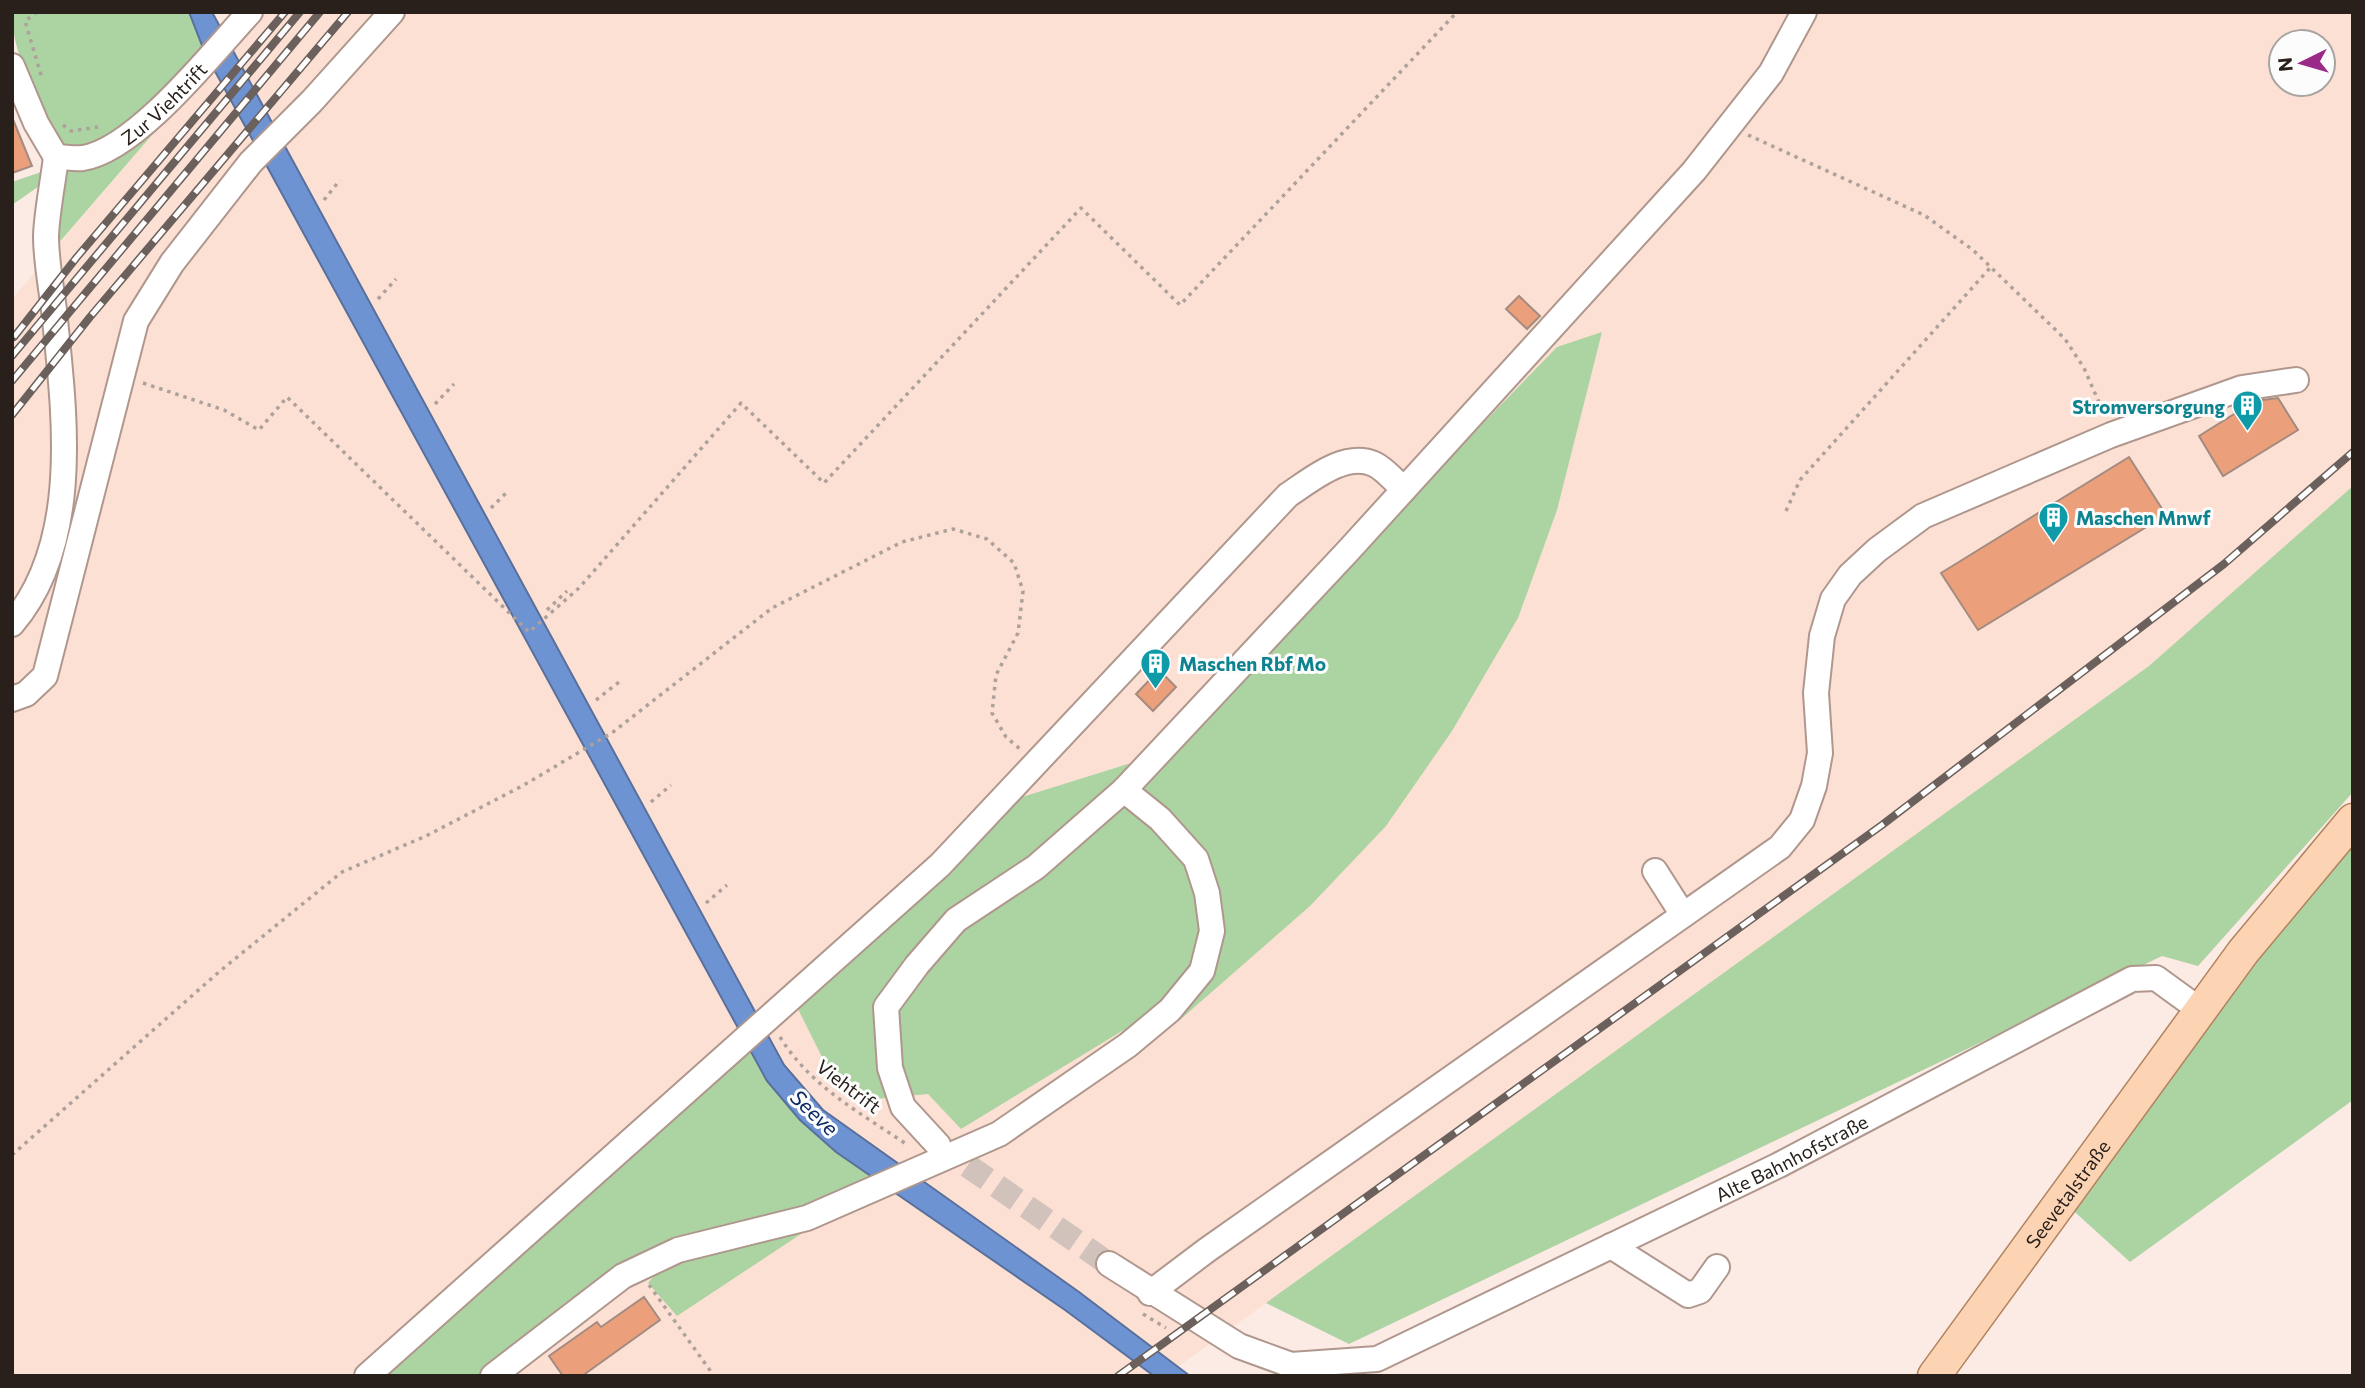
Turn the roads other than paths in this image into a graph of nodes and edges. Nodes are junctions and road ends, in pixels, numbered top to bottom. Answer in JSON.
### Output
{"nodes":[{"id":1,"x":250,"y":12,"type":"edge"},
{"id":2,"x":393,"y":12,"type":"edge"},
{"id":3,"x":1804,"y":12,"type":"edge"},
{"id":4,"x":12,"y":66,"type":"edge"},
{"id":5,"x":56,"y":156,"type":"junction"},
{"id":6,"x":2296,"y":380,"type":"dead end"},
{"id":7,"x":1404,"y":489,"type":"junction"},
{"id":8,"x":12,"y":624,"type":"edge"},
{"id":9,"x":12,"y":699,"type":"edge"},
{"id":10,"x":1124,"y":790,"type":"junction"},
{"id":11,"x":2353,"y":820,"type":"edge"},
{"id":12,"x":1655,"y":871,"type":"dead end"},
{"id":13,"x":1683,"y":915,"type":"junction"},
{"id":14,"x":2200,"y":1010,"type":"junction"},
{"id":15,"x":938,"y":1145,"type":"tunnel mouth"},
{"id":16,"x":1611,"y":1246,"type":"junction"},
{"id":17,"x":1109,"y":1264,"type":"tunnel mouth"},
{"id":18,"x":1717,"y":1267,"type":"dead end"},
{"id":19,"x":1150,"y":1293,"type":"junction"},
{"id":20,"x":367,"y":1376,"type":"edge"},
{"id":21,"x":493,"y":1376,"type":"edge"},
{"id":22,"x":1934,"y":1376,"type":"edge"}],
"edges":[{"from":1,"to":5,"type":"street","name":"Zur Viehtrift"},
{"from":2,"to":9,"type":"street"},
{"from":3,"to":7,"type":"street"},
{"from":4,"to":5,"type":"street"},
{"from":5,"to":8,"type":"street"},
{"from":6,"to":13,"type":"street"},
{"from":7,"to":10,"type":"street"},
{"from":7,"to":20,"type":"street"},
{"from":10,"to":15,"type":"street"},
{"from":10,"to":21,"type":"street"},
{"from":11,"to":14,"type":"main road"},
{"from":12,"to":13,"type":"street"},
{"from":13,"to":19,"type":"street"},
{"from":14,"to":16,"type":"street","name":"Alte Bahnhofstraße"},
{"from":14,"to":22,"type":"main road","name":"Seevetalstraße"},
{"from":16,"to":18,"type":"street"},
{"from":16,"to":19,"type":"street","name":"Alte Bahnhofstraße"},
{"from":17,"to":19,"type":"street","name":"Alte Bahnhofstraße"}]}
